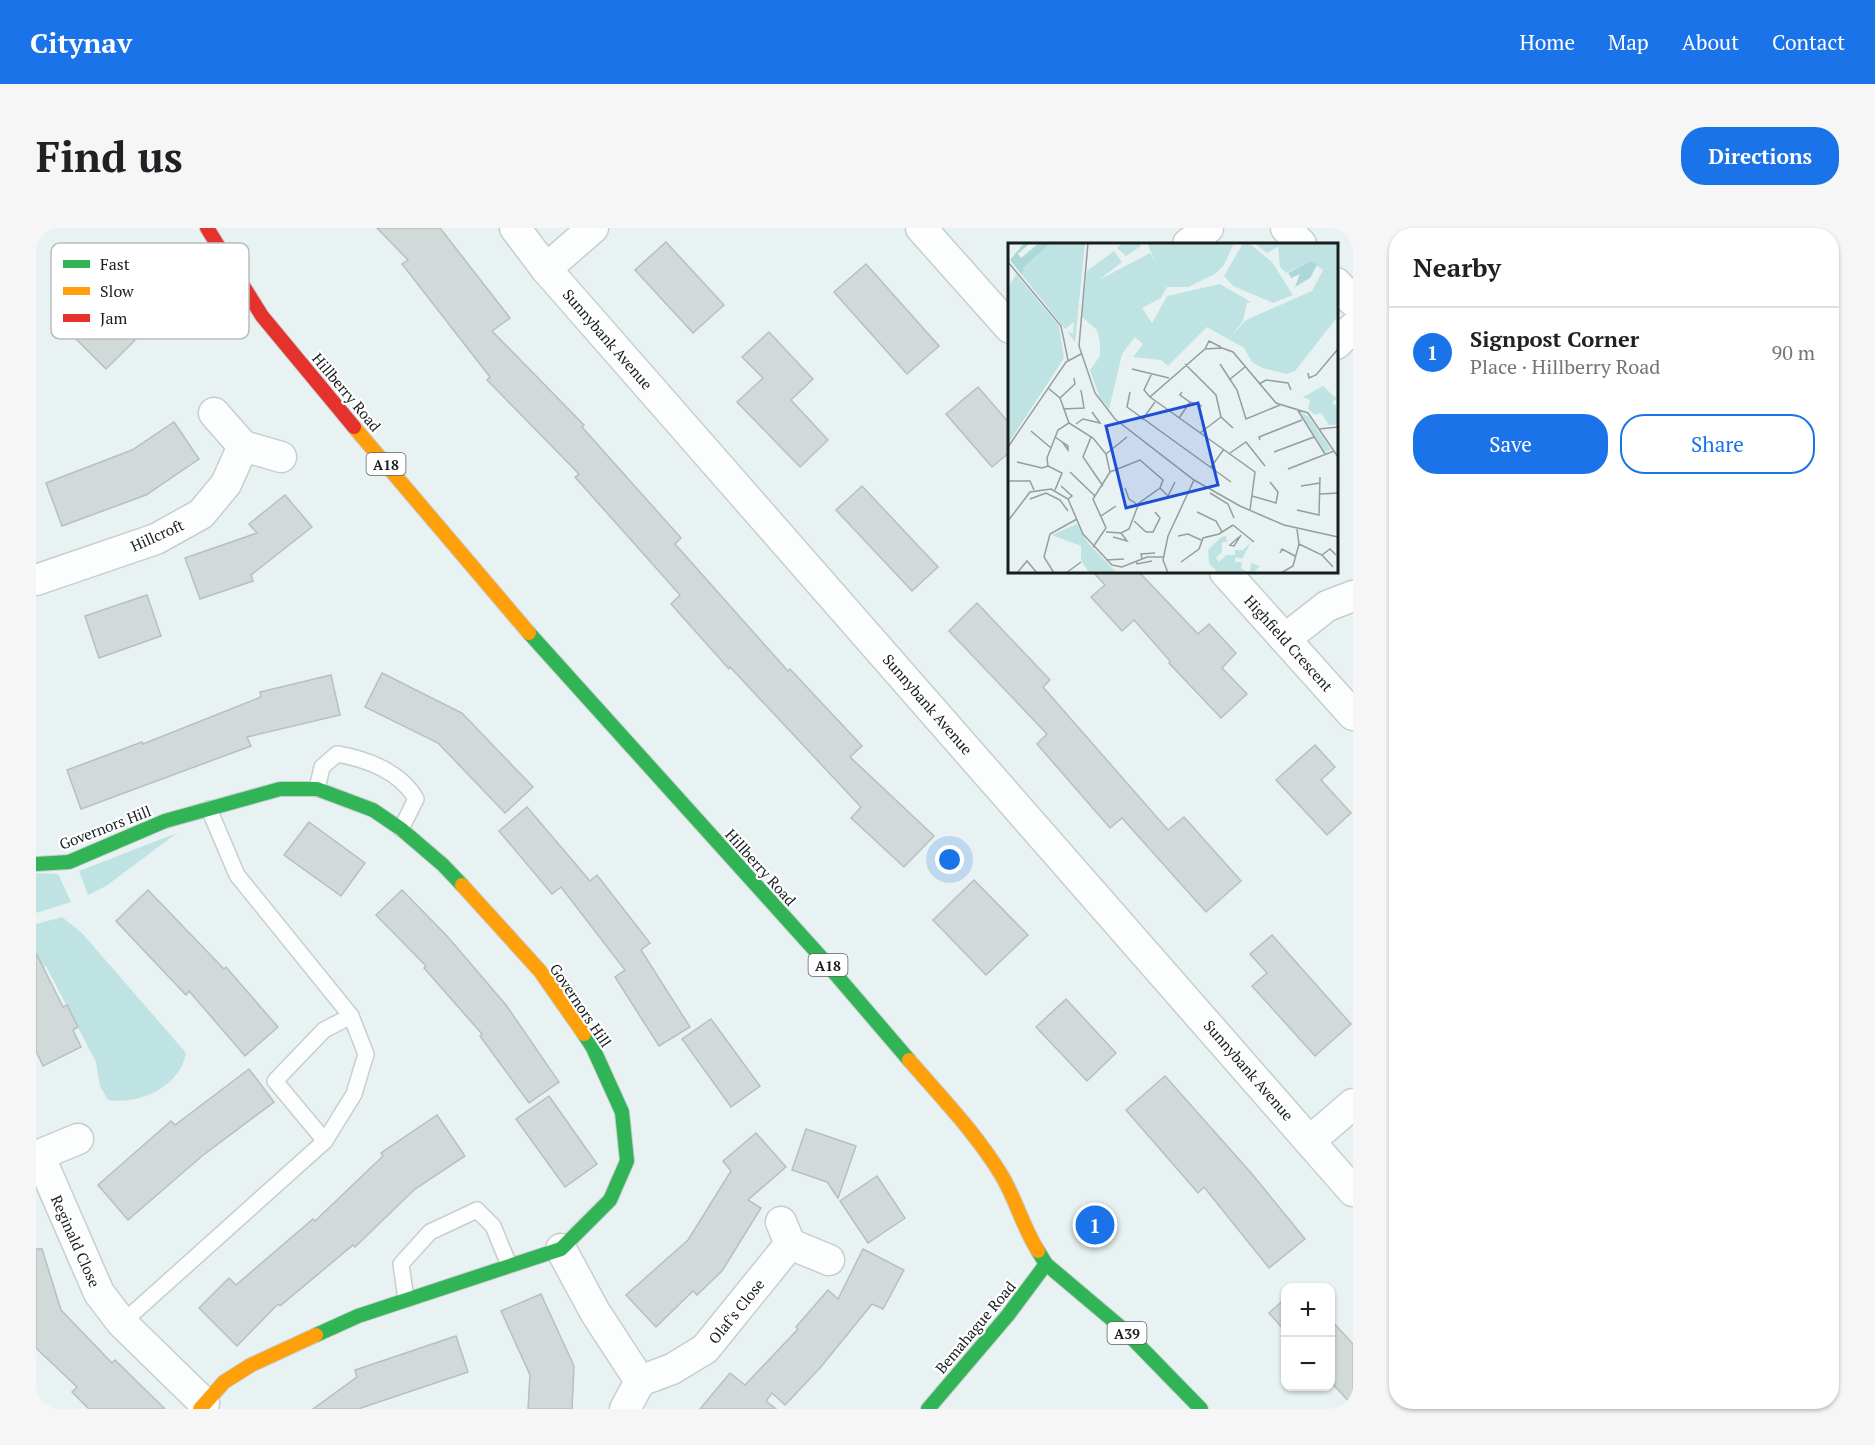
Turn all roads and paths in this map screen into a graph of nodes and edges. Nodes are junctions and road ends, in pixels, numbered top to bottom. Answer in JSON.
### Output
{"nodes":[{"id":1,"x":207,"y":228,"type":"edge"},
{"id":2,"x":515,"y":228,"type":"edge"},
{"id":3,"x":593,"y":228,"type":"edge"},
{"id":4,"x":921,"y":228,"type":"edge"},
{"id":5,"x":1208,"y":228,"type":"edge"},
{"id":6,"x":1286,"y":228,"type":"edge"},
{"id":7,"x":216,"y":243,"type":"edge"},
{"id":8,"x":1189,"y":243,"type":"edge"},
{"id":9,"x":1300,"y":243,"type":"edge"},
{"id":10,"x":546,"y":268,"type":"junction"},
{"id":11,"x":1338,"y":285,"type":"edge"},
{"id":12,"x":249,"y":295,"type":"edge"},
{"id":13,"x":1353,"y":301,"type":"edge"},
{"id":14,"x":1008,"y":326,"type":"edge"},
{"id":15,"x":1353,"y":328,"type":"edge"},
{"id":16,"x":1338,"y":342,"type":"edge"},
{"id":17,"x":214,"y":413,"type":"dead end"},
{"id":18,"x":243,"y":446,"type":"junction"},
{"id":19,"x":281,"y":457,"type":"dead end"},
{"id":20,"x":1226,"y":573,"type":"edge"},
{"id":21,"x":36,"y":580,"type":"edge"},
{"id":22,"x":1353,"y":596,"type":"edge"},
{"id":23,"x":1285,"y":639,"type":"junction"},
{"id":24,"x":1353,"y":715,"type":"edge"},
{"id":25,"x":317,"y":789,"type":"junction"},
{"id":26,"x":209,"y":809,"type":"junction"},
{"id":27,"x":401,"y":829,"type":"junction"},
{"id":28,"x":36,"y":864,"type":"edge"},
{"id":29,"x":351,"y":1016,"type":"junction"},
{"id":30,"x":1353,"y":1104,"type":"edge"},
{"id":31,"x":78,"y":1139,"type":"dead end"},
{"id":32,"x":1311,"y":1140,"type":"junction"},
{"id":33,"x":325,"y":1141,"type":"junction"},
{"id":34,"x":37,"y":1152,"type":"edge"},
{"id":35,"x":1353,"y":1191,"type":"edge"},
{"id":36,"x":561,"y":1249,"type":"junction"},
{"id":37,"x":829,"y":1260,"type":"dead end"},
{"id":38,"x":1046,"y":1264,"type":"junction"},
{"id":39,"x":508,"y":1265,"type":"junction"},
{"id":40,"x":406,"y":1299,"type":"junction"},
{"id":41,"x":122,"y":1323,"type":"junction"},
{"id":42,"x":640,"y":1382,"type":"junction"},
{"id":43,"x":202,"y":1406,"type":"edge"},
{"id":44,"x":625,"y":1409,"type":"edge"},
{"id":45,"x":928,"y":1409,"type":"edge"},
{"id":46,"x":1202,"y":1409,"type":"edge"}],
"edges":[{"from":1,"to":7,"type":"main road","name":"Hillberry Road","number":"A18"},
{"from":2,"to":10,"type":"street","name":"Sunnybank Avenue"},
{"from":3,"to":10,"type":"street"},
{"from":4,"to":14,"type":"street"},
{"from":5,"to":8,"type":"street"},
{"from":6,"to":9,"type":"street"},
{"from":10,"to":32,"type":"street","name":"Sunnybank Avenue"},
{"from":11,"to":13,"type":"street"},
{"from":12,"to":38,"type":"main road","name":"Hillberry Road","number":"A18"},
{"from":15,"to":16,"type":"street"},
{"from":17,"to":18,"type":"street"},
{"from":18,"to":19,"type":"street"},
{"from":18,"to":21,"type":"street","name":"Hillcroft"},
{"from":20,"to":23,"type":"street","name":"Highfield Crescent"},
{"from":22,"to":23,"type":"street"},
{"from":23,"to":24,"type":"street","name":"Highfield Crescent"},
{"from":25,"to":26,"type":"main road","name":"Governors Hill"},
{"from":25,"to":27,"type":"main road","name":"Governors Hill"},
{"from":25,"to":27,"type":"lane"},
{"from":26,"to":28,"type":"main road","name":"Governors Hill"},
{"from":26,"to":29,"type":"lane"},
{"from":27,"to":36,"type":"main road","name":"Governors Hill"},
{"from":29,"to":33,"type":"lane"},
{"from":29,"to":33,"type":"lane"},
{"from":30,"to":32,"type":"street"},
{"from":31,"to":34,"type":"street","name":"Reginald Close"},
{"from":32,"to":35,"type":"street","name":"Sunnybank Avenue"},
{"from":33,"to":41,"type":"lane"},
{"from":34,"to":41,"type":"street","name":"Reginald Close"},
{"from":36,"to":39,"type":"main road","name":"Governors Hill"},
{"from":36,"to":42,"type":"street"},
{"from":37,"to":42,"type":"street","name":"Olaf's Close"},
{"from":38,"to":45,"type":"main road","name":"Bemahague Road"},
{"from":38,"to":46,"type":"main road","name":"Hillberry Road","number":"A39"},
{"from":39,"to":40,"type":"main road","name":"Governors Hill"},
{"from":39,"to":40,"type":"lane"},
{"from":40,"to":43,"type":"main road","name":"Governors Hill"},
{"from":41,"to":43,"type":"street","name":"Reginald Close"},
{"from":42,"to":44,"type":"street"}]}
